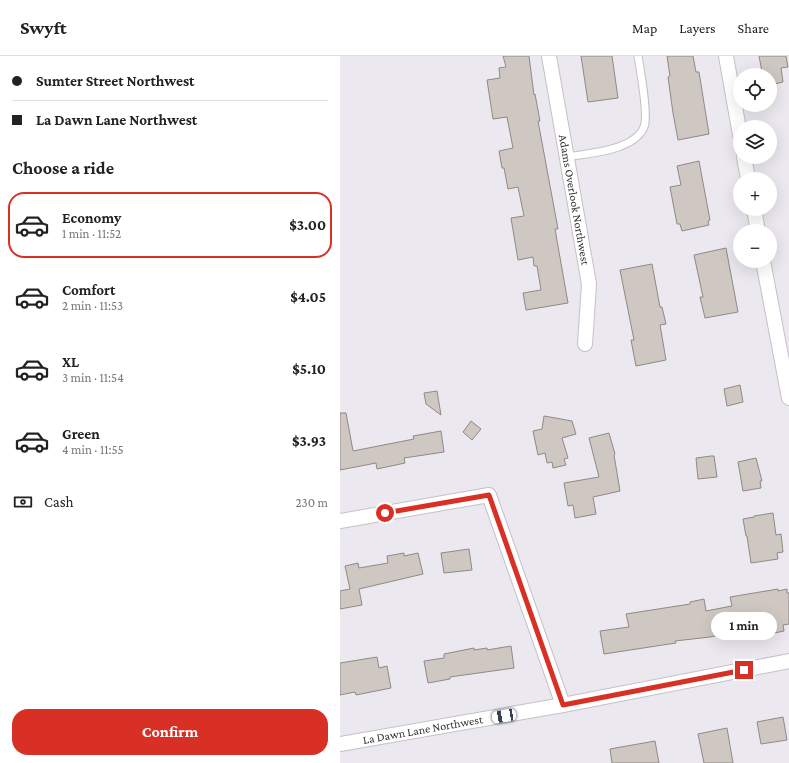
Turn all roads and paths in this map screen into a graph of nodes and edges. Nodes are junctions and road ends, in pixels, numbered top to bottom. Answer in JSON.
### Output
{"nodes":[{"id":1,"x":549,"y":56,"type":"edge"},
{"id":2,"x":638,"y":56,"type":"edge"},
{"id":3,"x":726,"y":56,"type":"edge"},
{"id":4,"x":737,"y":120,"type":"edge"},
{"id":5,"x":567,"y":157,"type":"junction"},
{"id":6,"x":764,"y":268,"type":"edge"},
{"id":7,"x":585,"y":344,"type":"dead end"},
{"id":8,"x":789,"y":398,"type":"edge"},
{"id":9,"x":340,"y":521,"type":"edge"},
{"id":10,"x":789,"y":661,"type":"edge"},
{"id":11,"x":563,"y":705,"type":"junction"},
{"id":12,"x":340,"y":744,"type":"edge"}],
"edges":[{"from":1,"to":5,"type":"street","name":"Adams Overlook Northwest"},
{"from":2,"to":5,"type":"lane"},
{"from":3,"to":4,"type":"street"},
{"from":5,"to":7,"type":"street","name":"Adams Overlook Northwest"},
{"from":6,"to":8,"type":"street"},
{"from":9,"to":11,"type":"street"},
{"from":10,"to":11,"type":"street","name":"La Dawn Lane Northwest"},
{"from":11,"to":12,"type":"street","name":"La Dawn Lane Northwest"}]}
